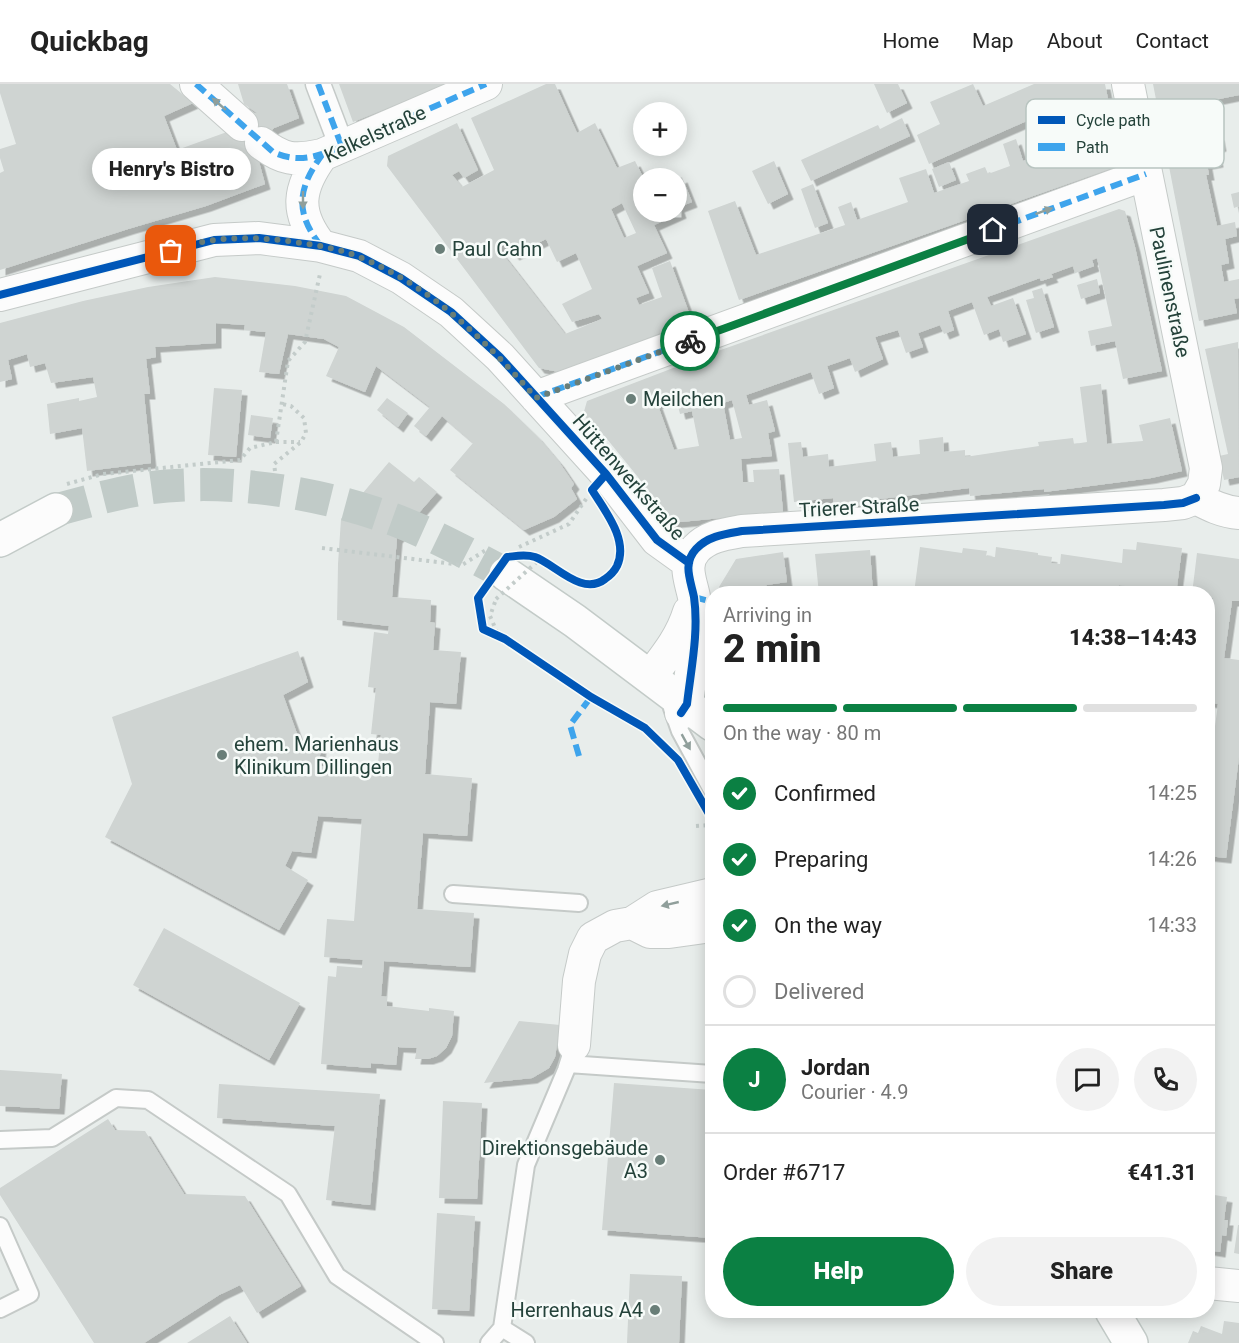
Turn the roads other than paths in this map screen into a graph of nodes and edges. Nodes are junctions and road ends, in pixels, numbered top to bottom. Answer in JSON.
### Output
{"nodes":[{"id":1,"x":196,"y":84,"type":"edge"},
{"id":2,"x":318,"y":84,"type":"edge"},
{"id":3,"x":486,"y":84,"type":"edge"},
{"id":4,"x":1128,"y":84,"type":"edge"},
{"id":5,"x":1131,"y":99,"type":"edge"},
{"id":6,"x":332,"y":151,"type":"junction"},
{"id":7,"x":1145,"y":168,"type":"edge"},
{"id":8,"x":1146,"y":174,"type":"junction"},
{"id":9,"x":323,"y":246,"type":"junction"},
{"id":10,"x":0,"y":295,"type":"edge"},
{"id":11,"x":536,"y":398,"type":"junction"},
{"id":12,"x":1196,"y":498,"type":"junction"},
{"id":13,"x":56,"y":510,"type":"tunnel mouth"},
{"id":14,"x":1239,"y":513,"type":"edge"},
{"id":15,"x":0,"y":540,"type":"edge"},
{"id":16,"x":689,"y":563,"type":"junction"},
{"id":17,"x":501,"y":566,"type":"tunnel mouth"},
{"id":18,"x":703,"y":600,"type":"edge"},
{"id":19,"x":671,"y":696,"type":"junction"},
{"id":20,"x":705,"y":719,"type":"edge"},
{"id":21,"x":705,"y":740,"type":"edge"},
{"id":22,"x":705,"y":777,"type":"edge"},
{"id":23,"x":453,"y":894,"type":"dead end"},
{"id":24,"x":705,"y":896,"type":"edge"},
{"id":25,"x":579,"y":903,"type":"dead end"},
{"id":26,"x":632,"y":922,"type":"junction"},
{"id":27,"x":705,"y":927,"type":"edge"},
{"id":28,"x":571,"y":1054,"type":"junction"},
{"id":29,"x":705,"y":1073,"type":"edge"},
{"id":30,"x":0,"y":1140,"type":"edge"},
{"id":31,"x":0,"y":1226,"type":"edge"},
{"id":32,"x":1215,"y":1284,"type":"edge"},
{"id":33,"x":1239,"y":1286,"type":"edge"},
{"id":34,"x":0,"y":1309,"type":"edge"},
{"id":35,"x":1116,"y":1318,"type":"edge"},
{"id":36,"x":502,"y":1328,"type":"junction"},
{"id":37,"x":435,"y":1343,"type":"edge"},
{"id":38,"x":489,"y":1343,"type":"edge"},
{"id":39,"x":526,"y":1343,"type":"edge"},
{"id":40,"x":1131,"y":1343,"type":"edge"}],
"edges":[{"from":6,"to":1,"type":"street","one_way":true},
{"from":2,"to":6,"type":"street"},
{"from":3,"to":6,"type":"street","name":"Kelkelstraße"},
{"from":4,"to":5,"type":"street","name":"Paulinenstraße"},
{"from":6,"to":9,"type":"street","name":"Kelkelstraße","one_way":true},
{"from":7,"to":8,"type":"street","name":"Paulinenstraße"},
{"from":11,"to":8,"type":"street","one_way":true},
{"from":8,"to":12,"type":"street","name":"Paulinenstraße"},
{"from":9,"to":10,"type":"street","name":"Hüttenwerkstraße"},
{"from":9,"to":11,"type":"street","name":"Hüttenwerkstraße"},
{"from":11,"to":16,"type":"street","name":"Hüttenwerkstraße"},
{"from":12,"to":14,"type":"street"},
{"from":12,"to":16,"type":"street","name":"Trierer Straße"},
{"from":13,"to":15,"type":"main road"},
{"from":16,"to":18,"type":"street"},
{"from":17,"to":19,"type":"main road"},
{"from":18,"to":19,"type":"street"},
{"from":18,"to":19,"type":"street"},
{"from":19,"to":20,"type":"main road"},
{"from":19,"to":21,"type":"main road"},
{"from":19,"to":22,"type":"lane","one_way":true},
{"from":23,"to":25,"type":"lane"},
{"from":24,"to":26,"type":"street","one_way":true},
{"from":26,"to":27,"type":"street"},
{"from":26,"to":28,"type":"street"},
{"from":28,"to":29,"type":"lane"},
{"from":28,"to":36,"type":"lane"},
{"from":30,"to":37,"type":"lane"},
{"from":31,"to":34,"type":"lane"},
{"from":32,"to":33,"type":"street"},
{"from":35,"to":40,"type":"main road"},
{"from":36,"to":38,"type":"lane"},
{"from":36,"to":39,"type":"lane"}]}
